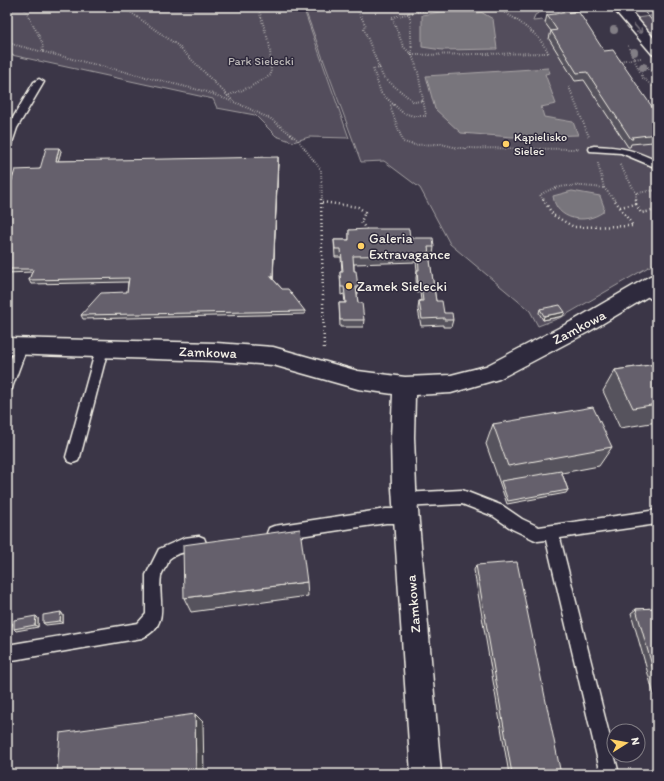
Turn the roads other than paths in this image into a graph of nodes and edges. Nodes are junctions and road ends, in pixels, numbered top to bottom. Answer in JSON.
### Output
{"nodes":[{"id":1,"x":619,"y":7,"type":"edge"},
{"id":2,"x":657,"y":50,"type":"edge"},
{"id":3,"x":39,"y":82,"type":"dead end"},
{"id":4,"x":7,"y":143,"type":"edge"},
{"id":5,"x":594,"y":149,"type":"road end"},
{"id":6,"x":657,"y":165,"type":"edge"},
{"id":7,"x":653,"y":290,"type":"edge"},
{"id":8,"x":14,"y":347,"type":"edge"},
{"id":9,"x":102,"y":349,"type":"junction"},
{"id":10,"x":7,"y":386,"type":"edge"},
{"id":11,"x":405,"y":386,"type":"junction"},
{"id":12,"x":73,"y":457,"type":"dead end"},
{"id":13,"x":404,"y":508,"type":"junction"},
{"id":14,"x":657,"y":517,"type":"edge"},
{"id":15,"x":551,"y":532,"type":"junction"},
{"id":16,"x":259,"y":535,"type":"edge"},
{"id":17,"x":214,"y":541,"type":"edge"},
{"id":18,"x":7,"y":653,"type":"edge"},
{"id":19,"x":426,"y":774,"type":"edge"},
{"id":20,"x":610,"y":774,"type":"edge"}],
"edges":[{"from":1,"to":2,"type":"street","one_way":true},
{"from":3,"to":4,"type":"lane"},
{"from":5,"to":6,"type":"lane"},
{"from":7,"to":11,"type":"street","name":"Zamkowa"},
{"from":8,"to":9,"type":"street","name":"Zamkowa"},
{"from":8,"to":10,"type":"lane"},
{"from":9,"to":11,"type":"street","name":"Zamkowa"},
{"from":9,"to":12,"type":"lane"},
{"from":11,"to":13,"type":"street","name":"Zamkowa"},
{"from":13,"to":15,"type":"lane"},
{"from":13,"to":16,"type":"lane"},
{"from":13,"to":19,"type":"street","name":"Zamkowa"},
{"from":14,"to":15,"type":"lane"},
{"from":15,"to":20,"type":"lane"},
{"from":17,"to":18,"type":"lane"}]}
